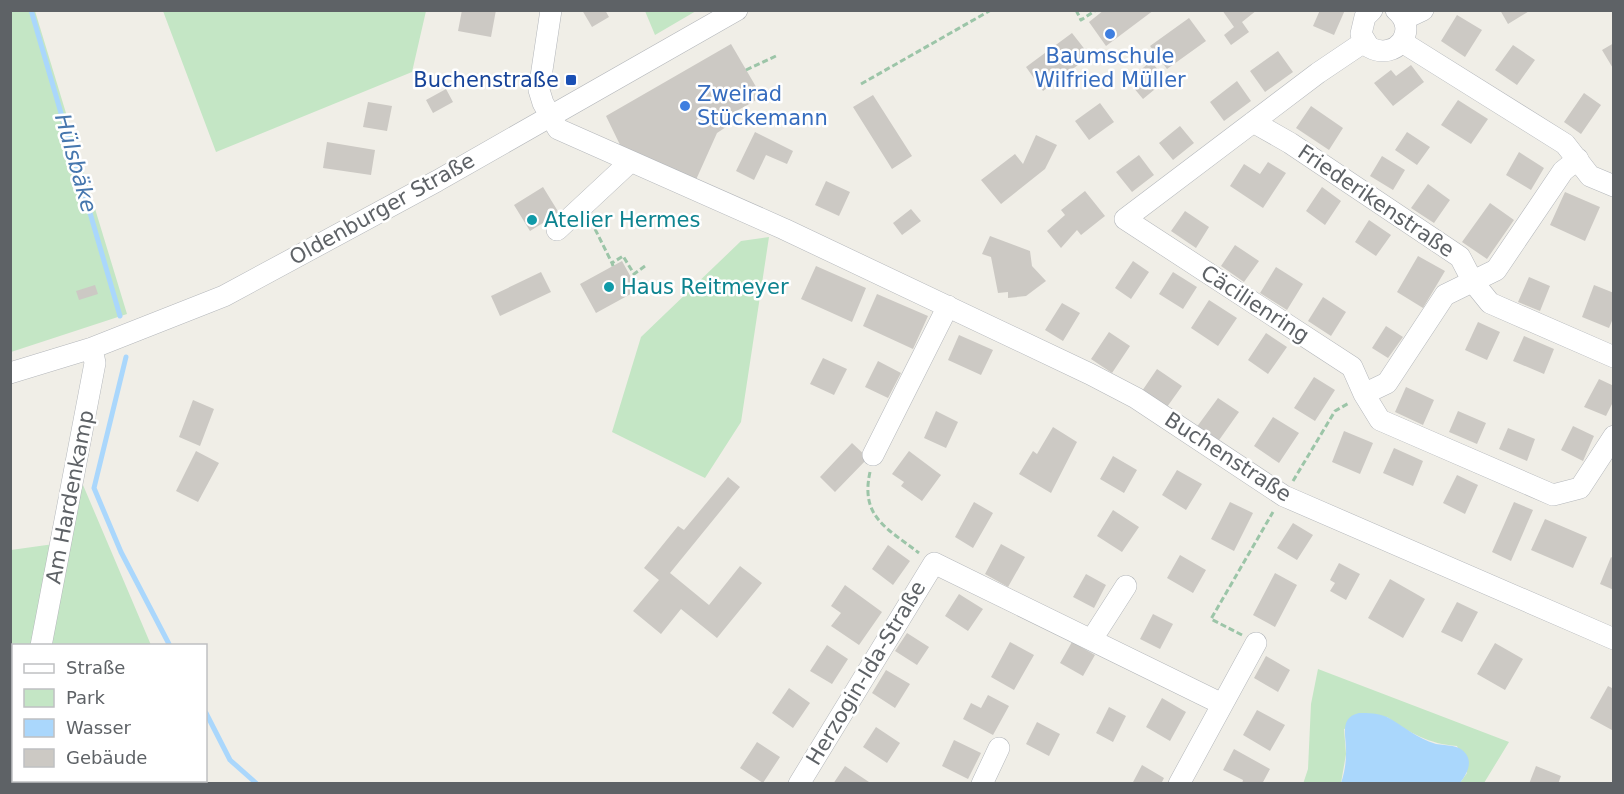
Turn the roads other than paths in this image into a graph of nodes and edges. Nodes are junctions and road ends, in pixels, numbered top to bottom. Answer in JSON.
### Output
{"nodes":[{"id":1,"x":551,"y":10,"type":"edge"},
{"id":2,"x":737,"y":10,"type":"edge"},
{"id":3,"x":1423,"y":10,"type":"edge"},
{"id":4,"x":1371,"y":11,"type":"edge"},
{"id":5,"x":1400,"y":15,"type":"edge"},
{"id":6,"x":1364,"y":42,"type":"junction"},
{"id":7,"x":1402,"y":42,"type":"junction"},
{"id":8,"x":550,"y":116,"type":"junction"},
{"id":9,"x":1253,"y":122,"type":"junction"},
{"id":10,"x":1578,"y":159,"type":"junction"},
{"id":11,"x":630,"y":162,"type":"junction"},
{"id":12,"x":1614,"y":186,"type":"edge"},
{"id":13,"x":557,"y":230,"type":"dead end"},
{"id":14,"x":1473,"y":282,"type":"junction"},
{"id":15,"x":948,"y":306,"type":"junction"},
{"id":16,"x":92,"y":348,"type":"junction"},
{"id":17,"x":1614,"y":357,"type":"edge"},
{"id":18,"x":10,"y":374,"type":"edge"},
{"id":19,"x":1364,"y":394,"type":"junction"},
{"id":20,"x":1614,"y":436,"type":"edge"},
{"id":21,"x":873,"y":455,"type":"road end"},
{"id":22,"x":1126,"y":586,"type":"dead end"},
{"id":23,"x":1092,"y":639,"type":"junction"},
{"id":24,"x":1614,"y":639,"type":"edge"},
{"id":25,"x":1256,"y":643,"type":"road end"},
{"id":26,"x":41,"y":644,"type":"edge"},
{"id":27,"x":1222,"y":704,"type":"junction"},
{"id":28,"x":999,"y":748,"type":"dead end"},
{"id":29,"x":799,"y":783,"type":"edge"},
{"id":30,"x":982,"y":783,"type":"edge"},
{"id":31,"x":1179,"y":783,"type":"edge"}],
"edges":[{"from":1,"to":8,"type":"street"},
{"from":2,"to":8,"type":"street","name":"Oldenburger Straße"},
{"from":3,"to":5,"type":"street"},
{"from":4,"to":6,"type":"street"},
{"from":5,"to":7,"type":"street"},
{"from":6,"to":7,"type":"street"},
{"from":6,"to":9,"type":"street","name":"Cäcilienring"},
{"from":7,"to":10,"type":"street"},
{"from":8,"to":11,"type":"street","name":"Buchenstraße"},
{"from":8,"to":16,"type":"street","name":"Oldenburger Straße"},
{"from":9,"to":14,"type":"street","name":"Friederikenstraße"},
{"from":9,"to":19,"type":"street","name":"Cäcilienring"},
{"from":10,"to":12,"type":"street"},
{"from":10,"to":14,"type":"street"},
{"from":11,"to":13,"type":"street"},
{"from":11,"to":15,"type":"street","name":"Buchenstraße"},
{"from":14,"to":17,"type":"street","name":"Friederikenstraße"},
{"from":14,"to":19,"type":"street"},
{"from":15,"to":21,"type":"street"},
{"from":15,"to":24,"type":"street","name":"Buchenstraße"},
{"from":16,"to":18,"type":"street","name":"Oldenburger Straße"},
{"from":16,"to":26,"type":"street","name":"Am Hardenkamp"},
{"from":19,"to":20,"type":"street","name":"Cäcilienring"},
{"from":22,"to":23,"type":"street"},
{"from":23,"to":27,"type":"street","name":"Herzogin-Ida-Straße"},
{"from":23,"to":29,"type":"street","name":"Herzogin-Ida-Straße"},
{"from":25,"to":27,"type":"street"},
{"from":27,"to":31,"type":"street"},
{"from":28,"to":30,"type":"street"}]}
